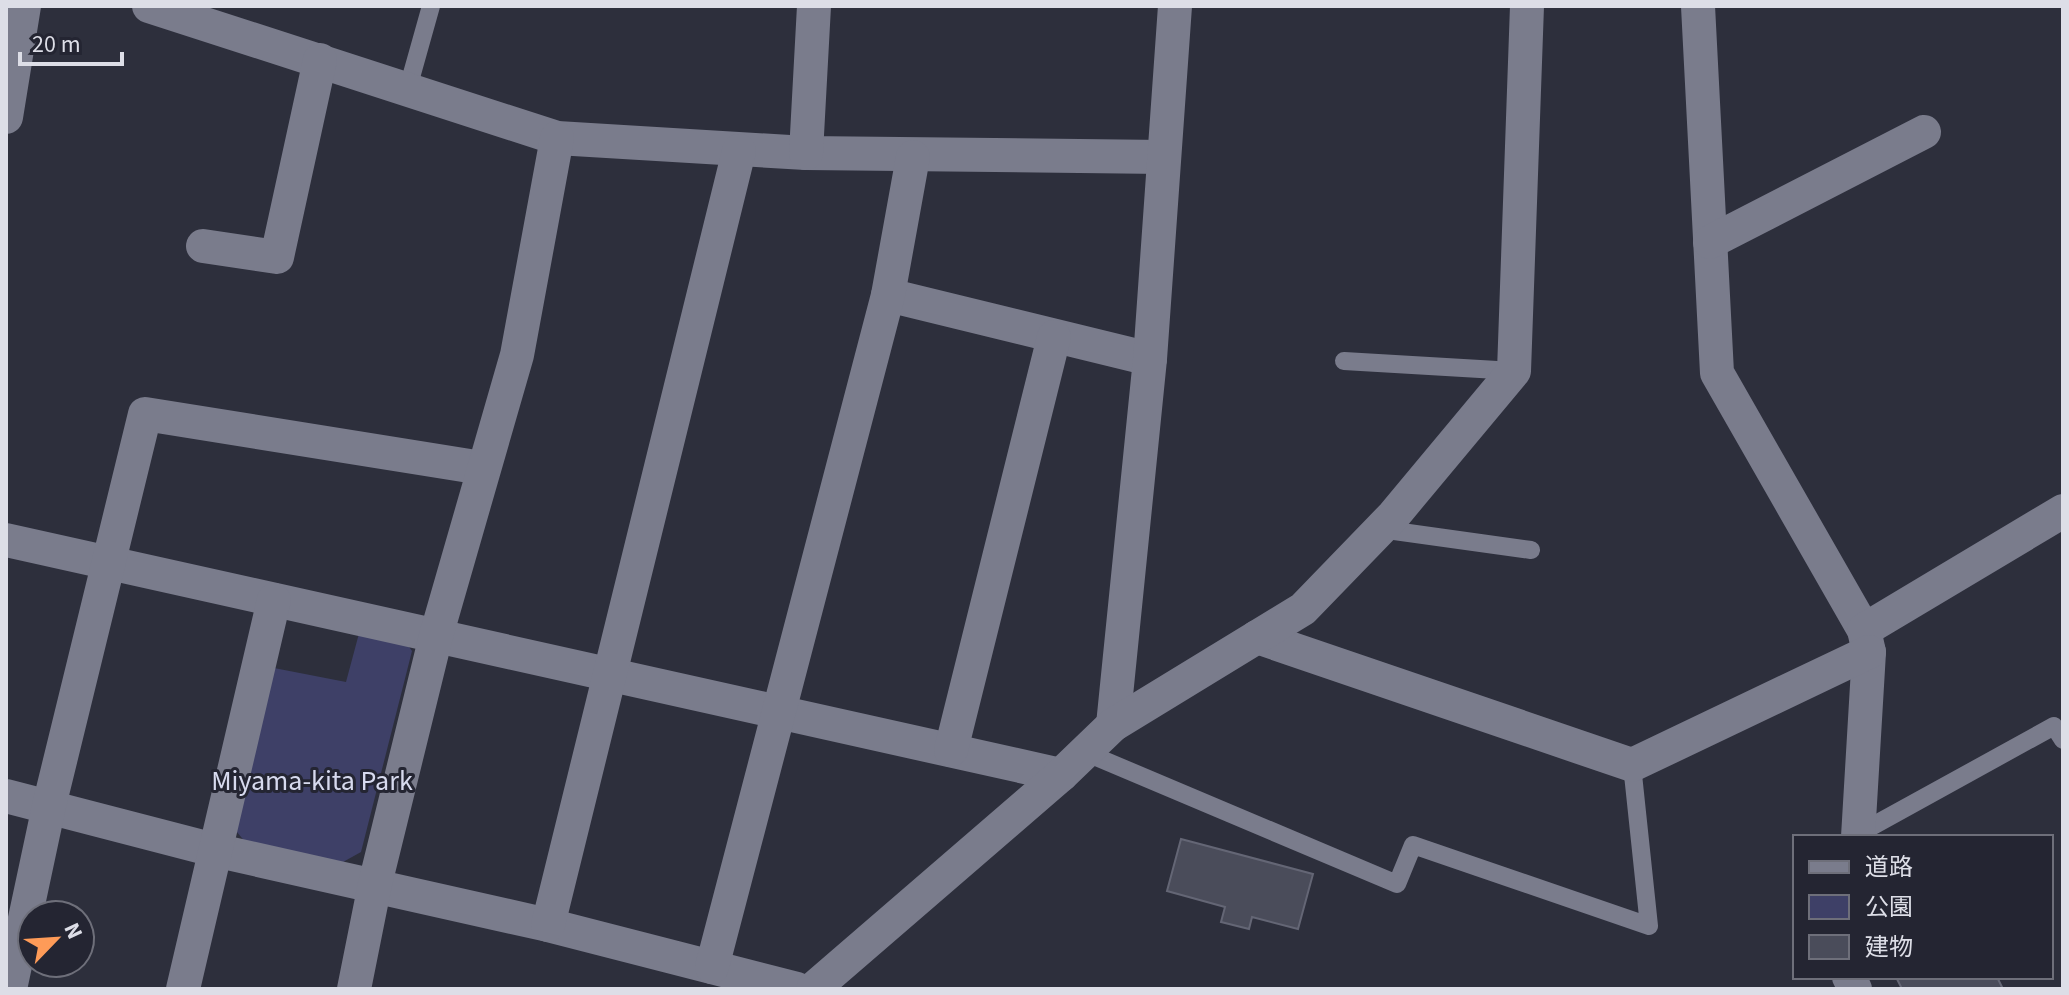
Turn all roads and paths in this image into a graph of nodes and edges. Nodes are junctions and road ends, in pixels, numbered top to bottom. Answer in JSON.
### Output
{"nodes":[{"id":1,"x":24,"y":6,"type":"edge"},
{"id":2,"x":149,"y":6,"type":"edge"},
{"id":3,"x":431,"y":6,"type":"edge"},
{"id":4,"x":814,"y":6,"type":"edge"},
{"id":5,"x":1175,"y":6,"type":"edge"},
{"id":6,"x":1527,"y":6,"type":"edge"},
{"id":7,"x":1698,"y":6,"type":"edge"},
{"id":8,"x":219,"y":16,"type":"edge"},
{"id":9,"x":320,"y":60,"type":"junction"},
{"id":10,"x":408,"y":88,"type":"junction"},
{"id":11,"x":6,"y":117,"type":"edge"},
{"id":12,"x":1924,"y":132,"type":"dead end"},
{"id":13,"x":557,"y":138,"type":"junction"},
{"id":14,"x":739,"y":151,"type":"junction"},
{"id":15,"x":806,"y":153,"type":"junction"},
{"id":16,"x":913,"y":157,"type":"junction"},
{"id":17,"x":1164,"y":157,"type":"junction"},
{"id":18,"x":1710,"y":242,"type":"junction"},
{"id":19,"x":203,"y":246,"type":"dead end"},
{"id":20,"x":888,"y":295,"type":"junction"},
{"id":21,"x":1054,"y":337,"type":"junction"},
{"id":22,"x":1150,"y":359,"type":"junction"},
{"id":23,"x":1344,"y":361,"type":"dead end"},
{"id":24,"x":1514,"y":371,"type":"junction"},
{"id":25,"x":482,"y":468,"type":"junction"},
{"id":26,"x":2063,"y":511,"type":"edge"},
{"id":27,"x":1380,"y":529,"type":"junction"},
{"id":28,"x":6,"y":540,"type":"edge"},
{"id":29,"x":1531,"y":550,"type":"dead end"},
{"id":30,"x":106,"y":563,"type":"junction"},
{"id":31,"x":274,"y":600,"type":"junction"},
{"id":32,"x":436,"y":636,"type":"junction"},
{"id":33,"x":1257,"y":637,"type":"junction"},
{"id":34,"x":1867,"y":641,"type":"junction"},
{"id":35,"x":612,"y":675,"type":"junction"},
{"id":36,"x":781,"y":713,"type":"junction"},
{"id":37,"x":1113,"y":725,"type":"junction"},
{"id":38,"x":2063,"y":740,"type":"edge"},
{"id":39,"x":951,"y":750,"type":"junction"},
{"id":40,"x":1072,"y":763,"type":"junction"},
{"id":41,"x":1632,"y":765,"type":"junction"},
{"id":42,"x":6,"y":796,"type":"edge"},
{"id":43,"x":49,"y":806,"type":"junction"},
{"id":44,"x":1858,"y":835,"type":"edge"},
{"id":45,"x":1860,"y":835,"type":"edge"},
{"id":46,"x":214,"y":850,"type":"junction"},
{"id":47,"x":375,"y":884,"type":"junction"},
{"id":48,"x":548,"y":925,"type":"junction"},
{"id":49,"x":712,"y":967,"type":"junction"},
{"id":50,"x":10,"y":989,"type":"edge"},
{"id":51,"x":183,"y":989,"type":"edge"},
{"id":52,"x":354,"y":989,"type":"edge"},
{"id":53,"x":797,"y":989,"type":"edge"},
{"id":54,"x":813,"y":989,"type":"edge"}],
"edges":[{"from":1,"to":11,"type":"street"},
{"from":2,"to":8,"type":"street"},
{"from":3,"to":10,"type":"lane"},
{"from":4,"to":15,"type":"street"},
{"from":5,"to":17,"type":"street"},
{"from":6,"to":24,"type":"street"},
{"from":7,"to":18,"type":"street"},
{"from":8,"to":9,"type":"street"},
{"from":9,"to":10,"type":"street"},
{"from":9,"to":19,"type":"street"},
{"from":10,"to":13,"type":"street"},
{"from":12,"to":18,"type":"street"},
{"from":13,"to":14,"type":"street"},
{"from":13,"to":25,"type":"street"},
{"from":14,"to":15,"type":"street"},
{"from":14,"to":35,"type":"street"},
{"from":15,"to":16,"type":"street"},
{"from":16,"to":17,"type":"street"},
{"from":16,"to":20,"type":"street"},
{"from":17,"to":22,"type":"street"},
{"from":18,"to":34,"type":"street"},
{"from":20,"to":21,"type":"street"},
{"from":20,"to":36,"type":"street"},
{"from":21,"to":22,"type":"street"},
{"from":21,"to":39,"type":"street"},
{"from":22,"to":37,"type":"street"},
{"from":23,"to":24,"type":"lane"},
{"from":24,"to":27,"type":"street"},
{"from":25,"to":30,"type":"street"},
{"from":25,"to":32,"type":"street"},
{"from":26,"to":34,"type":"street"},
{"from":27,"to":29,"type":"lane"},
{"from":27,"to":33,"type":"street"},
{"from":28,"to":30,"type":"street"},
{"from":30,"to":31,"type":"street"},
{"from":30,"to":43,"type":"street"},
{"from":31,"to":32,"type":"street"},
{"from":31,"to":46,"type":"street"},
{"from":32,"to":35,"type":"street"},
{"from":32,"to":47,"type":"street"},
{"from":33,"to":37,"type":"street"},
{"from":33,"to":41,"type":"street"},
{"from":34,"to":41,"type":"street"},
{"from":34,"to":44,"type":"street"},
{"from":35,"to":36,"type":"street"},
{"from":35,"to":48,"type":"street"},
{"from":36,"to":39,"type":"street"},
{"from":36,"to":49,"type":"street"},
{"from":37,"to":40,"type":"street"},
{"from":38,"to":45,"type":"lane"},
{"from":39,"to":40,"type":"street"},
{"from":40,"to":41,"type":"lane"},
{"from":40,"to":54,"type":"street"},
{"from":42,"to":43,"type":"street"},
{"from":43,"to":46,"type":"street"},
{"from":43,"to":50,"type":"street"},
{"from":46,"to":47,"type":"street"},
{"from":46,"to":51,"type":"street"},
{"from":47,"to":48,"type":"street"},
{"from":47,"to":52,"type":"street"},
{"from":48,"to":49,"type":"street"},
{"from":49,"to":53,"type":"street"}]}
